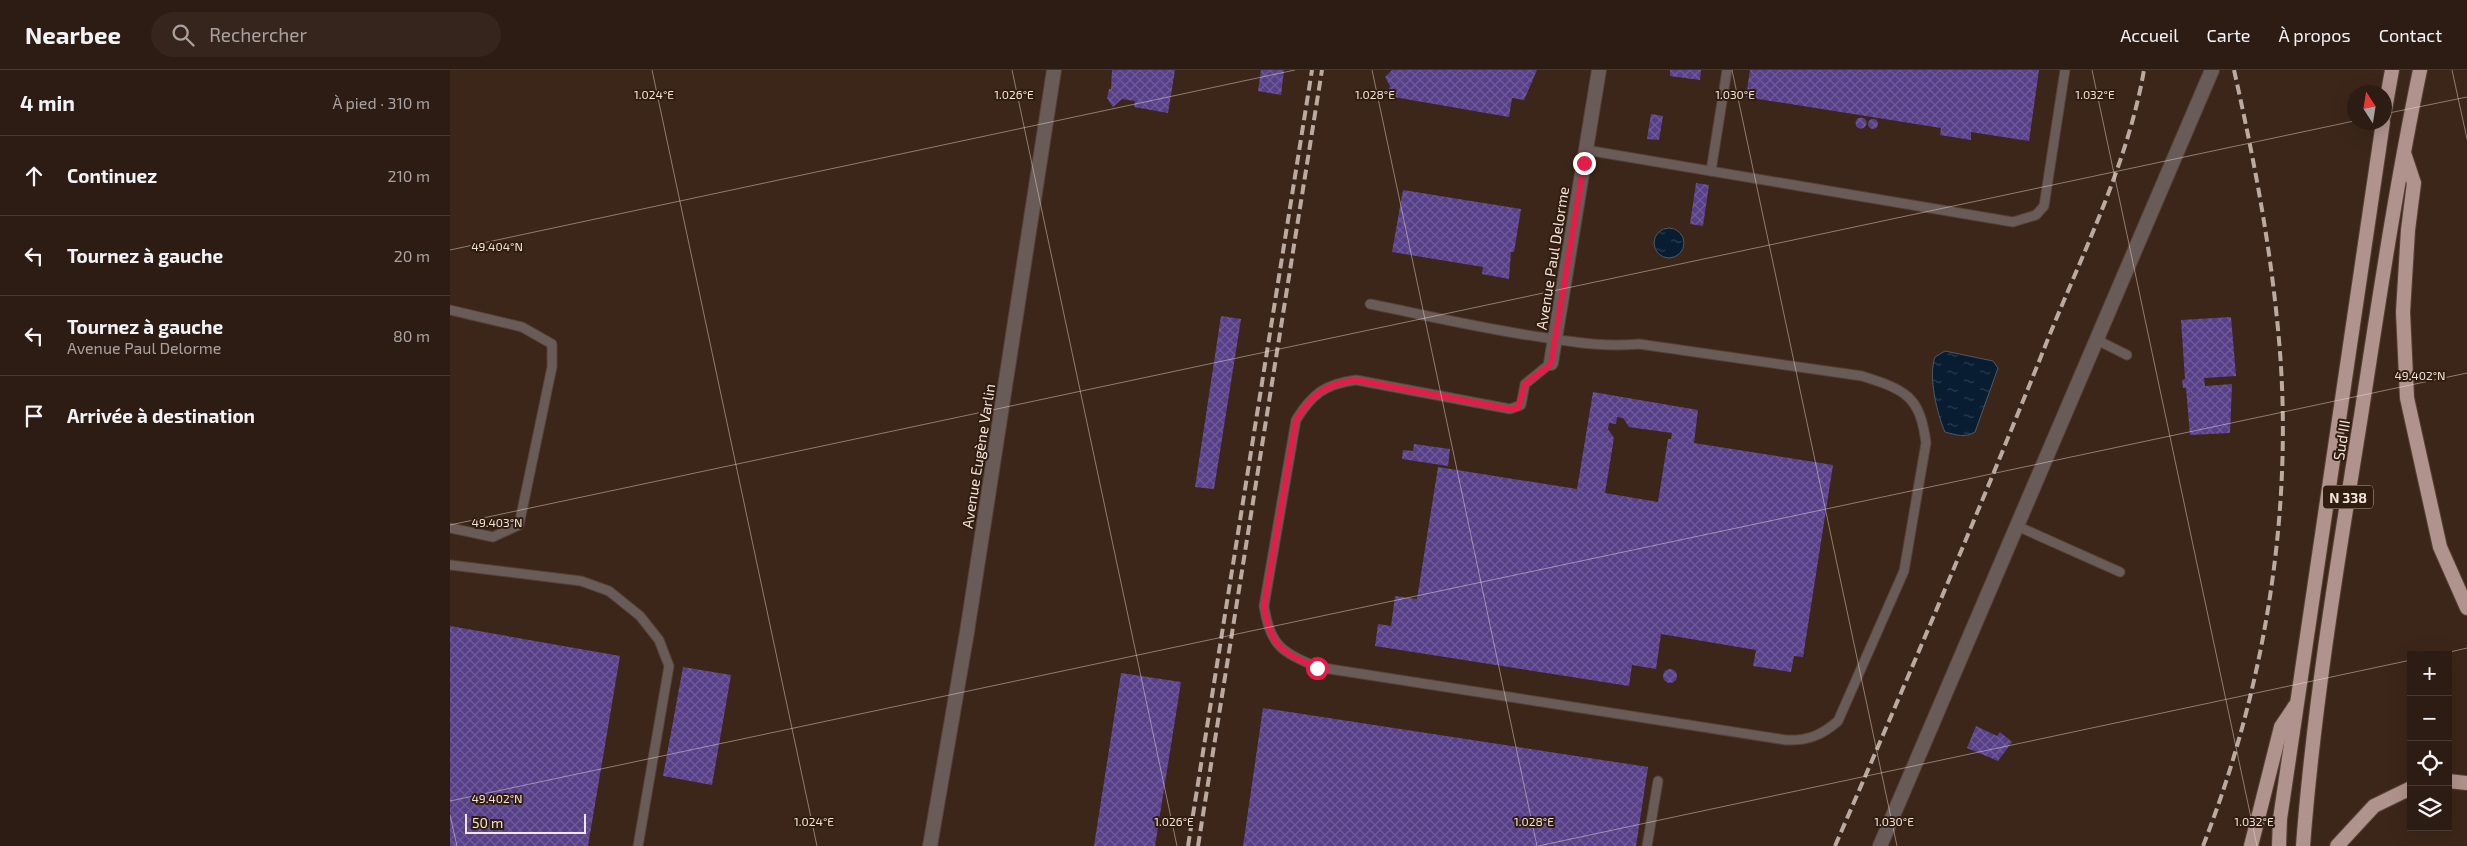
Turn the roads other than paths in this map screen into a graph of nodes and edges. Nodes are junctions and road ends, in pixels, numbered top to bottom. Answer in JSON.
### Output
{"nodes":[{"id":1,"x":1054,"y":70,"type":"edge"},
{"id":2,"x":1599,"y":70,"type":"edge"},
{"id":3,"x":1727,"y":70,"type":"edge"},
{"id":4,"x":2066,"y":70,"type":"edge"},
{"id":5,"x":2212,"y":70,"type":"edge"},
{"id":6,"x":2392,"y":70,"type":"edge"},
{"id":7,"x":2420,"y":70,"type":"edge"},
{"id":8,"x":2389,"y":85,"type":"edge"},
{"id":9,"x":2382,"y":130,"type":"edge"},
{"id":10,"x":1586,"y":150,"type":"junction"},
{"id":11,"x":2404,"y":150,"type":"junction"},
{"id":12,"x":1712,"y":171,"type":"junction"},
{"id":13,"x":1370,"y":304,"type":"dead end"},
{"id":14,"x":450,"y":310,"type":"edge"},
{"id":15,"x":1555,"y":339,"type":"junction"},
{"id":16,"x":2097,"y":340,"type":"junction"},
{"id":17,"x":2127,"y":355,"type":"dead end"},
{"id":18,"x":1551,"y":364,"type":"joint"},
{"id":19,"x":2017,"y":526,"type":"junction"},
{"id":20,"x":450,"y":528,"type":"edge"},
{"id":21,"x":450,"y":565,"type":"edge"},
{"id":22,"x":2120,"y":572,"type":"dead end"},
{"id":23,"x":2467,"y":608,"type":"edge"},
{"id":24,"x":2298,"y":701,"type":"junction"},
{"id":25,"x":1658,"y":781,"type":"dead end"},
{"id":26,"x":2452,"y":781,"type":"edge"},
{"id":27,"x":2467,"y":783,"type":"edge"},
{"id":28,"x":2407,"y":790,"type":"edge"},
{"id":29,"x":638,"y":846,"type":"edge"},
{"id":30,"x":930,"y":846,"type":"edge"},
{"id":31,"x":1646,"y":846,"type":"edge"},
{"id":32,"x":1880,"y":846,"type":"edge"},
{"id":33,"x":2251,"y":846,"type":"edge"},
{"id":34,"x":2279,"y":846,"type":"edge"},
{"id":35,"x":2303,"y":846,"type":"edge"},
{"id":36,"x":2337,"y":846,"type":"edge"}],
"edges":[{"from":1,"to":30,"type":"street","name":"Avenue Eugène Varlin"},
{"from":2,"to":10,"type":"street","name":"Avenue Paul Delorme"},
{"from":3,"to":12,"type":"lane"},
{"from":4,"to":12,"type":"lane"},
{"from":5,"to":16,"type":"street"},
{"from":6,"to":8,"type":"highway"},
{"from":7,"to":11,"type":"highway","name":"Sud III","number":"N 338"},
{"from":9,"to":24,"type":"highway","name":"Sud III","number":"N 338"},
{"from":10,"to":12,"type":"lane"},
{"from":10,"to":15,"type":"street","name":"Avenue Paul Delorme"},
{"from":11,"to":23,"type":"highway"},
{"from":11,"to":35,"type":"highway","name":"Sud III","number":"N 338"},
{"from":13,"to":15,"type":"lane"},
{"from":14,"to":20,"type":"lane"},
{"from":15,"to":18,"type":"street","name":"Avenue Paul Delorme"},
{"from":15,"to":18,"type":"lane"},
{"from":16,"to":17,"type":"lane"},
{"from":16,"to":19,"type":"street"},
{"from":19,"to":22,"type":"lane"},
{"from":19,"to":32,"type":"street"},
{"from":21,"to":29,"type":"lane"},
{"from":24,"to":33,"type":"highway"},
{"from":24,"to":34,"type":"highway","name":"Sud III","number":"N 338"},
{"from":25,"to":31,"type":"lane"},
{"from":26,"to":27,"type":"highway"},
{"from":28,"to":36,"type":"highway"}]}
